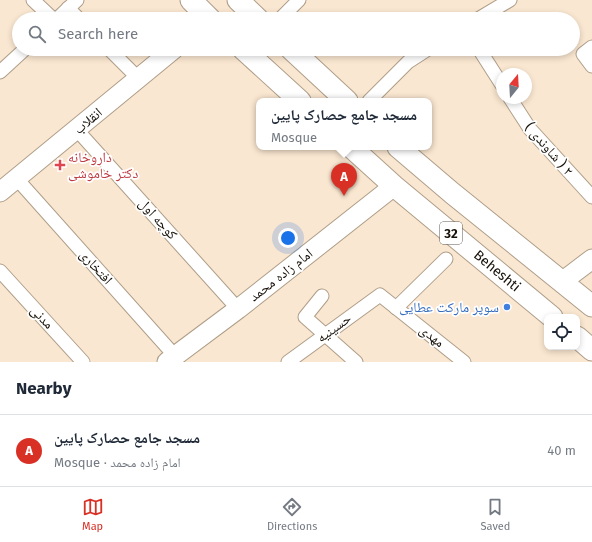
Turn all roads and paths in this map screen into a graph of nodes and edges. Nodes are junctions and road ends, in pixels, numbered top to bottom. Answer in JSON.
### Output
{"nodes":[{"id":1,"x":32,"y":0,"type":"edge"},
{"id":2,"x":191,"y":0,"type":"edge"},
{"id":3,"x":238,"y":0,"type":"edge"},
{"id":4,"x":299,"y":0,"type":"edge"},
{"id":5,"x":510,"y":0,"type":"edge"},
{"id":6,"x":73,"y":4,"type":"edge"},
{"id":7,"x":45,"y":12,"type":"edge"},
{"id":8,"x":64,"y":12,"type":"edge"},
{"id":9,"x":203,"y":12,"type":"edge"},
{"id":10,"x":251,"y":12,"type":"edge"},
{"id":11,"x":287,"y":12,"type":"edge"},
{"id":12,"x":490,"y":12,"type":"edge"},
{"id":13,"x":587,"y":51,"type":"edge"},
{"id":14,"x":17,"y":56,"type":"edge"},
{"id":15,"x":116,"y":56,"type":"edge"},
{"id":16,"x":166,"y":56,"type":"edge"},
{"id":17,"x":251,"y":56,"type":"edge"},
{"id":18,"x":299,"y":56,"type":"edge"},
{"id":19,"x":417,"y":56,"type":"edge"},
{"id":20,"x":483,"y":56,"type":"edge"},
{"id":21,"x":592,"y":66,"type":"edge"},
{"id":22,"x":0,"y":72,"type":"edge"},
{"id":23,"x":496,"y":76,"type":"edge"},
{"id":24,"x":139,"y":79,"type":"junction"},
{"id":25,"x":297,"y":98,"type":"edge"},
{"id":26,"x":344,"y":98,"type":"edge"},
{"id":27,"x":373,"y":98,"type":"edge"},
{"id":28,"x":514,"y":104,"type":"edge"},
{"id":29,"x":77,"y":130,"type":"junction"},
{"id":30,"x":354,"y":150,"type":"edge"},
{"id":31,"x":402,"y":150,"type":"edge"},
{"id":32,"x":17,"y":179,"type":"junction"},
{"id":33,"x":394,"y":186,"type":"junction"},
{"id":34,"x":0,"y":192,"type":"edge"},
{"id":35,"x":592,"y":197,"type":"edge"},
{"id":36,"x":446,"y":259,"type":"dead end"},
{"id":37,"x":592,"y":259,"type":"edge"},
{"id":38,"x":0,"y":271,"type":"edge"},
{"id":39,"x":563,"y":281,"type":"junction"},
{"id":40,"x":380,"y":295,"type":"joint"},
{"id":41,"x":322,"y":296,"type":"dead end"},
{"id":42,"x":592,"y":306,"type":"edge"},
{"id":43,"x":396,"y":308,"type":"junction"},
{"id":44,"x":238,"y":309,"type":"junction"},
{"id":45,"x":548,"y":314,"type":"edge"},
{"id":46,"x":324,"y":335,"type":"junction"},
{"id":47,"x":580,"y":340,"type":"edge"},
{"id":48,"x":592,"y":350,"type":"edge"},
{"id":49,"x":171,"y":359,"type":"edge"},
{"id":50,"x":592,"y":360,"type":"edge"},
{"id":51,"x":83,"y":362,"type":"edge"},
{"id":52,"x":288,"y":362,"type":"edge"},
{"id":53,"x":356,"y":362,"type":"edge"},
{"id":54,"x":464,"y":362,"type":"edge"},
{"id":55,"x":590,"y":362,"type":"edge"}],
"edges":[{"from":1,"to":7,"type":"street"},
{"from":2,"to":9,"type":"main road"},
{"from":3,"to":10,"type":"main road"},
{"from":4,"to":11,"type":"street"},
{"from":5,"to":12,"type":"street"},
{"from":6,"to":8,"type":"street"},
{"from":13,"to":21,"type":"street"},
{"from":14,"to":22,"type":"street"},
{"from":15,"to":24,"type":"street"},
{"from":16,"to":24,"type":"street","name":"انقلاب"},
{"from":17,"to":25,"type":"main road"},
{"from":18,"to":26,"type":"main road"},
{"from":19,"to":27,"type":"street"},
{"from":20,"to":23,"type":"street"},
{"from":24,"to":29,"type":"street","name":"انقلاب"},
{"from":28,"to":35,"type":"street","name":"( شاوندی ) ۲"},
{"from":29,"to":32,"type":"street","name":"انقلاب"},
{"from":29,"to":44,"type":"street","name":"کوچه اول"},
{"from":30,"to":33,"type":"main road","name":"Beheshti","number":"32"},
{"from":31,"to":39,"type":"main road","number":"32"},
{"from":32,"to":34,"type":"street","name":"انقلاب"},
{"from":32,"to":49,"type":"street","name":"افتخاری"},
{"from":33,"to":44,"type":"street","name":"امام زاده محمد"},
{"from":33,"to":45,"type":"main road","name":"Beheshti","number":"32"},
{"from":36,"to":43,"type":"street"},
{"from":37,"to":39,"type":"street"},
{"from":38,"to":51,"type":"street","name":"مدنی"},
{"from":39,"to":42,"type":"main road","number":"32"},
{"from":40,"to":43,"type":"street","name":"مهدی"},
{"from":40,"to":46,"type":"street","name":"حسینیه"},
{"from":41,"to":46,"type":"street"},
{"from":43,"to":54,"type":"street","name":"مهدی"},
{"from":44,"to":49,"type":"street","name":"امام زاده محمد"},
{"from":46,"to":52,"type":"street","name":"حسینیه"},
{"from":46,"to":53,"type":"street"},
{"from":47,"to":48,"type":"main road"},
{"from":50,"to":55,"type":"street"}]}
